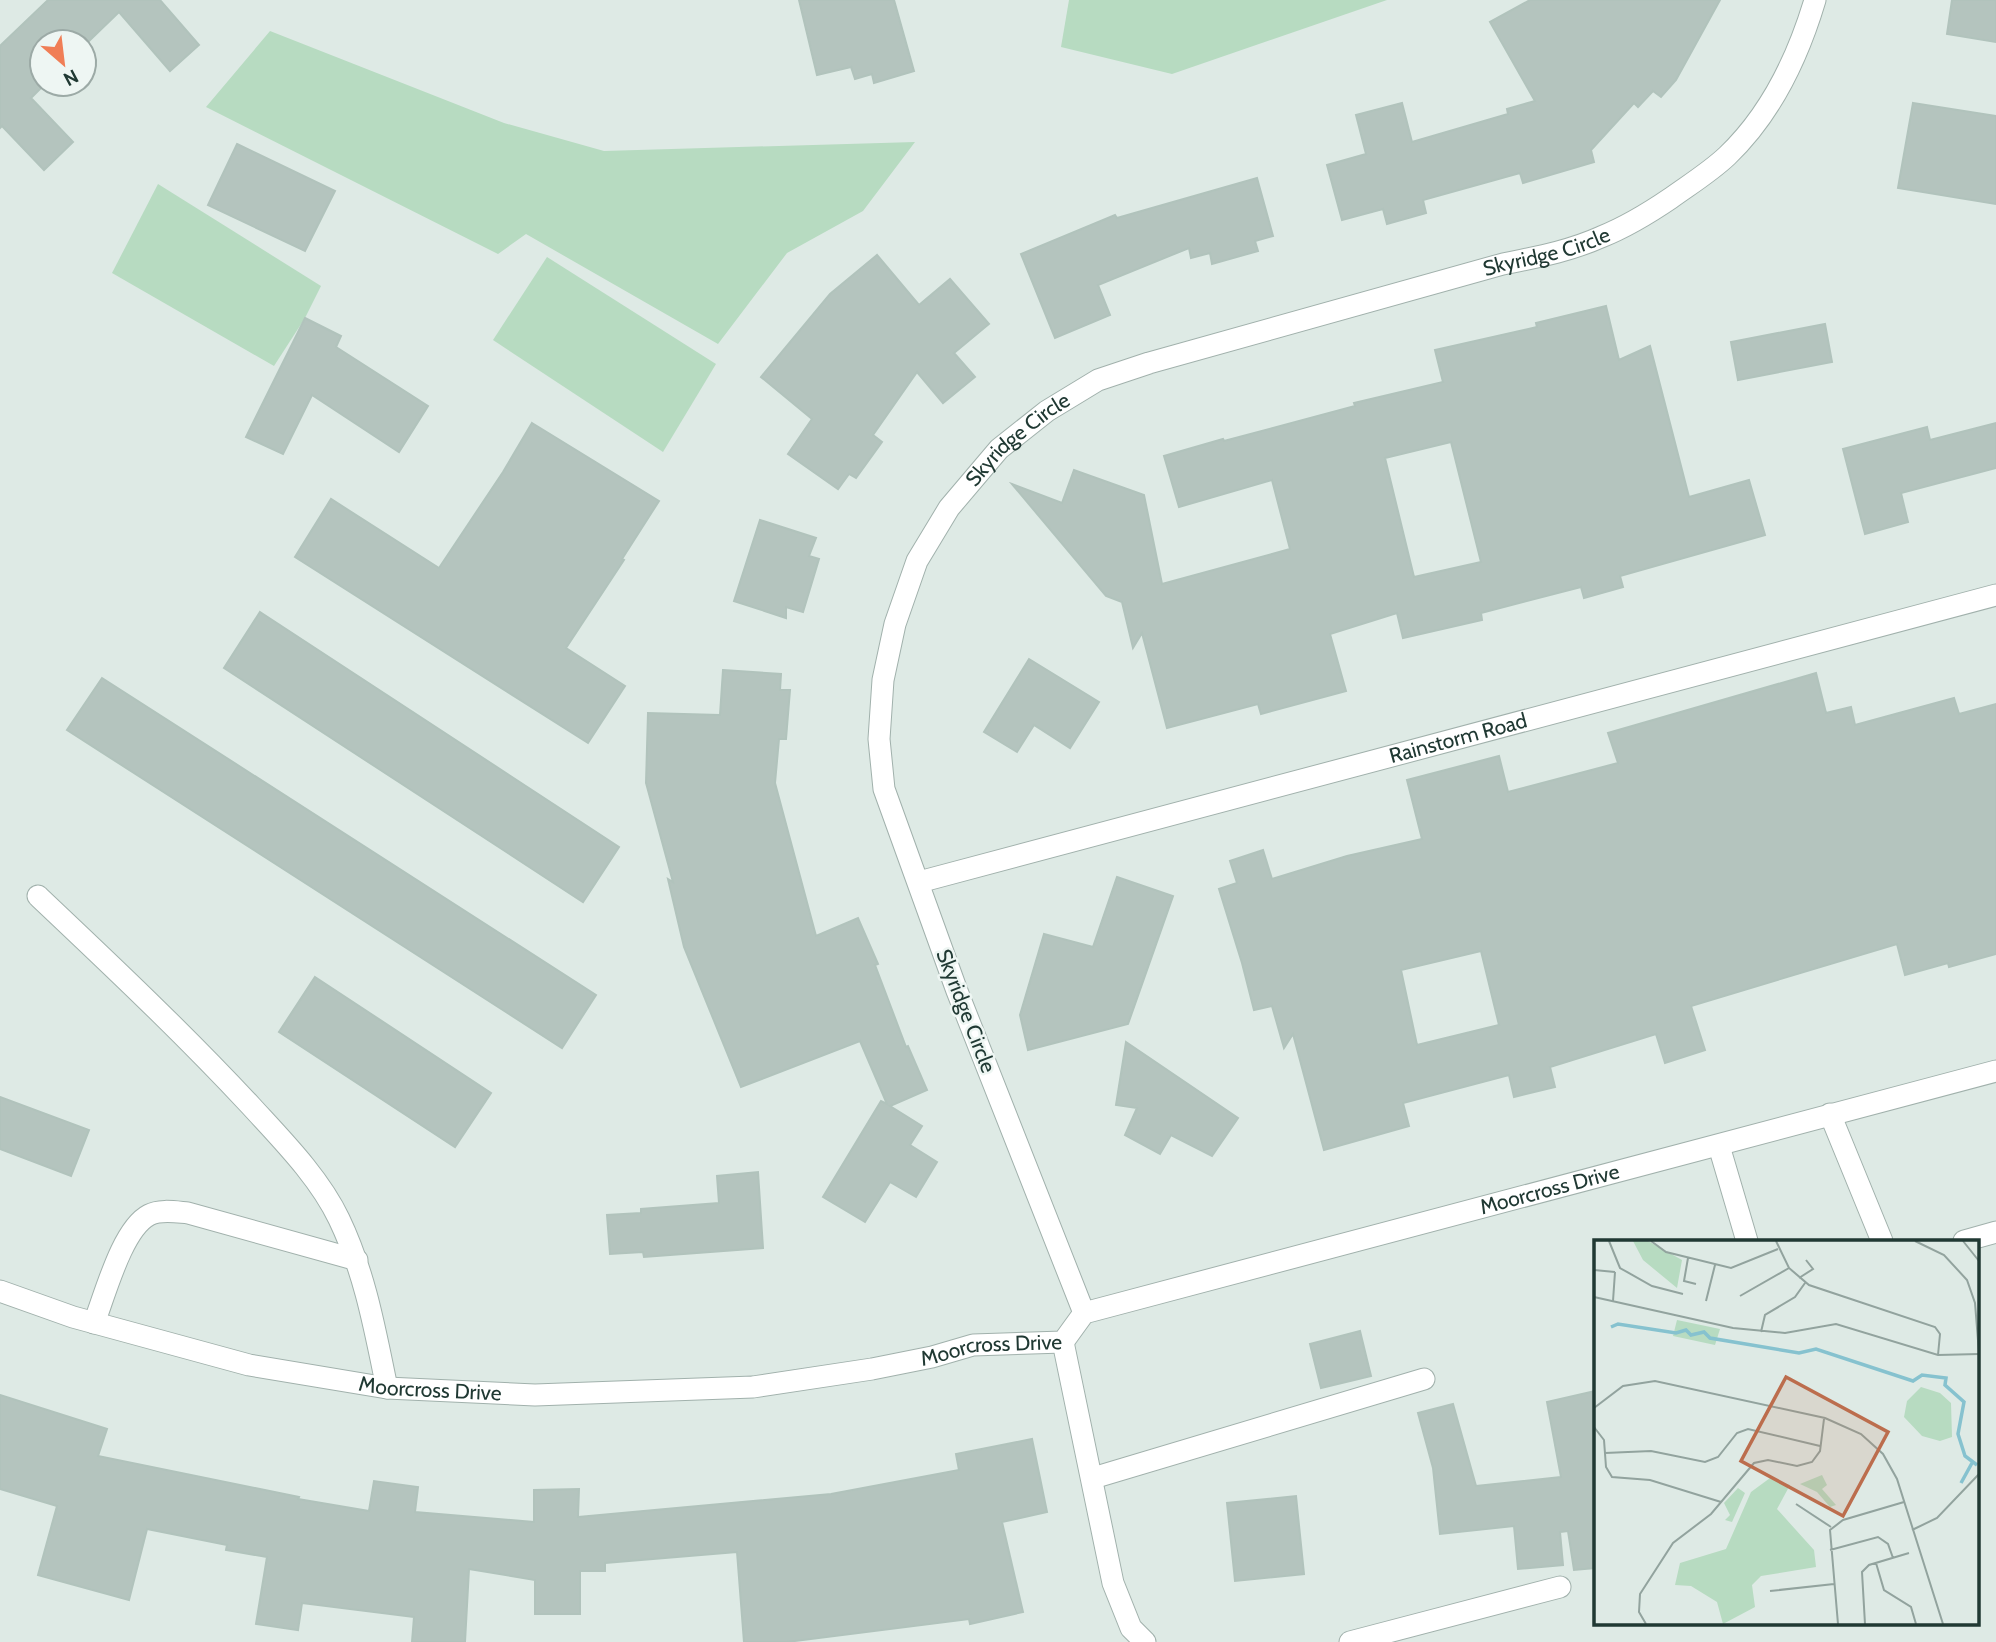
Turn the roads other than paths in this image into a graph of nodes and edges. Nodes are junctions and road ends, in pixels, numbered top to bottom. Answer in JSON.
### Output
{"nodes":[{"id":1,"x":1815,"y":0,"type":"edge"},
{"id":2,"x":1996,"y":595,"type":"edge"},
{"id":3,"x":919,"y":882,"type":"junction"},
{"id":4,"x":38,"y":896,"type":"dead end"},
{"id":5,"x":1996,"y":1070,"type":"edge"},
{"id":6,"x":1830,"y":1114,"type":"junction"},
{"id":7,"x":1719,"y":1146,"type":"junction"},
{"id":8,"x":1996,"y":1233,"type":"edge"},
{"id":9,"x":1747,"y":1240,"type":"edge"},
{"id":10,"x":1882,"y":1240,"type":"edge"},
{"id":11,"x":1968,"y":1240,"type":"edge"},
{"id":12,"x":357,"y":1260,"type":"junction"},
{"id":13,"x":0,"y":1291,"type":"edge"},
{"id":14,"x":1084,"y":1313,"type":"junction"},
{"id":15,"x":94,"y":1323,"type":"junction"},
{"id":16,"x":1063,"y":1342,"type":"junction"},
{"id":17,"x":1424,"y":1379,"type":"dead end"},
{"id":18,"x":387,"y":1388,"type":"junction"},
{"id":19,"x":1093,"y":1478,"type":"junction"},
{"id":20,"x":1560,"y":1587,"type":"dead end"},
{"id":21,"x":1146,"y":1642,"type":"edge"},
{"id":22,"x":1350,"y":1642,"type":"edge"}],
"edges":[{"from":1,"to":3,"type":"street","name":"Skyridge Circle"},
{"from":2,"to":3,"type":"street","name":"Rainstorm Road"},
{"from":3,"to":14,"type":"street","name":"Skyridge Circle"},
{"from":4,"to":12,"type":"street"},
{"from":5,"to":6,"type":"street","name":"Moorcross Drive"},
{"from":6,"to":7,"type":"street","name":"Moorcross Drive"},
{"from":6,"to":10,"type":"street"},
{"from":7,"to":9,"type":"street"},
{"from":7,"to":14,"type":"street","name":"Moorcross Drive"},
{"from":8,"to":11,"type":"street"},
{"from":12,"to":15,"type":"street"},
{"from":12,"to":18,"type":"street"},
{"from":13,"to":15,"type":"street","name":"Moorcross Drive"},
{"from":14,"to":16,"type":"street","name":"Moorcross Drive"},
{"from":15,"to":18,"type":"street","name":"Moorcross Drive"},
{"from":16,"to":18,"type":"street","name":"Moorcross Drive"},
{"from":16,"to":19,"type":"street"},
{"from":17,"to":19,"type":"street"},
{"from":19,"to":21,"type":"street"},
{"from":20,"to":22,"type":"street"}]}
